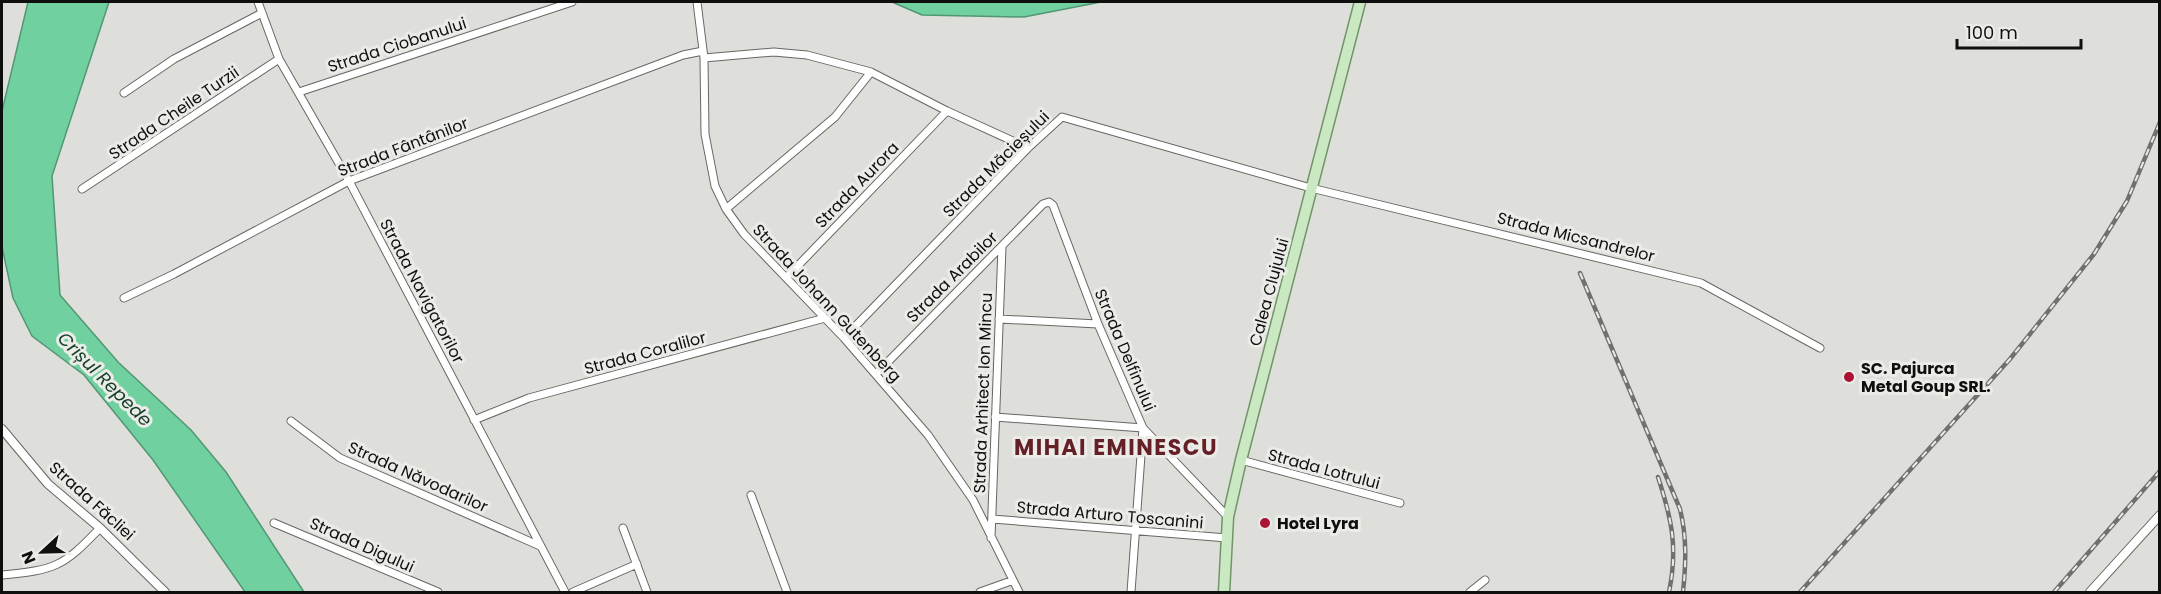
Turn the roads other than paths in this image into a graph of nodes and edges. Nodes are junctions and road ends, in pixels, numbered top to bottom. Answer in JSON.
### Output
{"nodes":[{"id":1,"x":258,"y":2,"type":"edge"},
{"id":2,"x":572,"y":2,"type":"edge"},
{"id":3,"x":697,"y":2,"type":"edge"},
{"id":4,"x":1360,"y":2,"type":"edge"},
{"id":5,"x":262,"y":13,"type":"junction"},
{"id":6,"x":704,"y":54,"type":"junction"},
{"id":7,"x":279,"y":59,"type":"junction"},
{"id":8,"x":871,"y":72,"type":"junction"},
{"id":9,"x":299,"y":92,"type":"junction"},
{"id":10,"x":124,"y":93,"type":"dead end"},
{"id":11,"x":947,"y":111,"type":"junction"},
{"id":12,"x":1028,"y":148,"type":"junction"},
{"id":13,"x":349,"y":181,"type":"junction"},
{"id":14,"x":1311,"y":188,"type":"junction"},
{"id":15,"x":82,"y":189,"type":"dead end"},
{"id":16,"x":1049,"y":202,"type":"joint"},
{"id":17,"x":726,"y":209,"type":"junction"},
{"id":18,"x":1002,"y":247,"type":"junction"},
{"id":19,"x":787,"y":277,"type":"junction"},
{"id":20,"x":124,"y":298,"type":"dead end"},
{"id":21,"x":825,"y":318,"type":"junction"},
{"id":22,"x":999,"y":319,"type":"junction"},
{"id":23,"x":1098,"y":324,"type":"junction"},
{"id":24,"x":844,"y":338,"type":"junction"},
{"id":25,"x":1820,"y":348,"type":"dead end"},
{"id":26,"x":876,"y":374,"type":"junction"},
{"id":27,"x":995,"y":417,"type":"junction"},
{"id":28,"x":474,"y":420,"type":"junction"},
{"id":29,"x":291,"y":421,"type":"dead end"},
{"id":30,"x":1143,"y":428,"type":"junction"},
{"id":31,"x":2,"y":429,"type":"edge"},
{"id":32,"x":1241,"y":460,"type":"junction"},
{"id":33,"x":751,"y":495,"type":"dead end"},
{"id":34,"x":1400,"y":503,"type":"dead end"},
{"id":35,"x":2160,"y":515,"type":"edge"},
{"id":36,"x":1228,"y":517,"type":"junction"},
{"id":37,"x":992,"y":519,"type":"junction"},
{"id":38,"x":274,"y":523,"type":"dead end"},
{"id":39,"x":100,"y":528,"type":"junction"},
{"id":40,"x":623,"y":528,"type":"dead end"},
{"id":41,"x":1135,"y":530,"type":"junction"},
{"id":42,"x":1227,"y":538,"type":"junction"},
{"id":43,"x":991,"y":540,"type":"junction"},
{"id":44,"x":540,"y":546,"type":"junction"},
{"id":45,"x":637,"y":564,"type":"junction"},
{"id":46,"x":2,"y":575,"type":"edge"},
{"id":47,"x":1485,"y":580,"type":"dead end"},
{"id":48,"x":1011,"y":581,"type":"junction"},
{"id":49,"x":165,"y":592,"type":"edge"},
{"id":50,"x":438,"y":592,"type":"edge"},
{"id":51,"x":565,"y":592,"type":"edge"},
{"id":52,"x":573,"y":592,"type":"edge"},
{"id":53,"x":647,"y":592,"type":"edge"},
{"id":54,"x":787,"y":592,"type":"edge"},
{"id":55,"x":980,"y":592,"type":"edge"},
{"id":56,"x":1019,"y":592,"type":"edge"},
{"id":57,"x":1131,"y":592,"type":"edge"},
{"id":58,"x":1224,"y":592,"type":"edge"},
{"id":59,"x":1470,"y":592,"type":"edge"},
{"id":60,"x":2090,"y":592,"type":"edge"}],
"edges":[{"from":1,"to":5,"type":"street","name":"Strada Navigatorilor"},
{"from":2,"to":9,"type":"street","name":"Strada Ciobanului"},
{"from":3,"to":6,"type":"street","name":"Strada Johann Gutenberg"},
{"from":4,"to":14,"type":"main road","name":"Calea Clujului"},
{"from":5,"to":7,"type":"street","name":"Strada Navigatorilor"},
{"from":5,"to":10,"type":"street"},
{"from":6,"to":8,"type":"street","name":"Strada Fântânilor"},
{"from":6,"to":13,"type":"street","name":"Strada Fântânilor"},
{"from":6,"to":17,"type":"street","name":"Strada Johann Gutenberg"},
{"from":7,"to":9,"type":"street","name":"Strada Navigatorilor"},
{"from":7,"to":15,"type":"street","name":"Strada Cheile Turzii"},
{"from":8,"to":11,"type":"street","name":"Strada Fântânilor"},
{"from":8,"to":17,"type":"street"},
{"from":9,"to":13,"type":"street","name":"Strada Navigatorilor"},
{"from":11,"to":12,"type":"street","name":"Strada Fântânilor"},
{"from":11,"to":19,"type":"street","name":"Strada Aurora"},
{"from":12,"to":14,"type":"street","name":"Strada Măcieșului"},
{"from":12,"to":24,"type":"street","name":"Strada Măcieșului"},
{"from":13,"to":20,"type":"street","name":"Strada Fântânilor"},
{"from":13,"to":28,"type":"street","name":"Strada Navigatorilor"},
{"from":14,"to":25,"type":"street","name":"Strada Micsandrelor"},
{"from":14,"to":32,"type":"main road","name":"Calea Clujului"},
{"from":16,"to":18,"type":"street","name":"Strada Arabilor"},
{"from":16,"to":23,"type":"street","name":"Strada Delfinului"},
{"from":17,"to":19,"type":"street","name":"Strada Johann Gutenberg"},
{"from":18,"to":22,"type":"street","name":"Strada Arhitect Ion Mincu"},
{"from":18,"to":26,"type":"street","name":"Strada Arabilor"},
{"from":19,"to":21,"type":"street","name":"Strada Johann Gutenberg"},
{"from":21,"to":24,"type":"street","name":"Strada Johann Gutenberg"},
{"from":21,"to":28,"type":"street","name":"Strada Coralilor"},
{"from":22,"to":23,"type":"street"},
{"from":22,"to":27,"type":"street","name":"Strada Arhitect Ion Mincu"},
{"from":23,"to":30,"type":"street","name":"Strada Delfinului"},
{"from":24,"to":26,"type":"street","name":"Strada Johann Gutenberg"},
{"from":26,"to":43,"type":"street","name":"Strada Johann Gutenberg"},
{"from":27,"to":30,"type":"street"},
{"from":27,"to":37,"type":"street","name":"Strada Arhitect Ion Mincu"},
{"from":28,"to":44,"type":"street","name":"Strada Navigatorilor"},
{"from":29,"to":44,"type":"street","name":"Strada Năvodarilor"},
{"from":30,"to":36,"type":"street","name":"Strada Delfinului"},
{"from":30,"to":41,"type":"street"},
{"from":31,"to":39,"type":"street","name":"Strada Făcliei"},
{"from":32,"to":34,"type":"street","name":"Strada Lotrului"},
{"from":32,"to":36,"type":"main road","name":"Calea Clujului"},
{"from":33,"to":54,"type":"street"},
{"from":35,"to":60,"type":"street"},
{"from":36,"to":42,"type":"main road","name":"Calea Clujului"},
{"from":37,"to":41,"type":"street","name":"Strada Arturo Toscanini"},
{"from":37,"to":43,"type":"street","name":"Strada Arhitect Ion Mincu"},
{"from":38,"to":50,"type":"street","name":"Strada Digului"},
{"from":39,"to":46,"type":"street"},
{"from":39,"to":49,"type":"street","name":"Strada Făcliei"},
{"from":40,"to":45,"type":"street"},
{"from":41,"to":42,"type":"street","name":"Strada Arturo Toscanini"},
{"from":41,"to":57,"type":"street"},
{"from":42,"to":58,"type":"main road","name":"Calea Clujului"},
{"from":43,"to":48,"type":"street","name":"Strada Johann Gutenberg"},
{"from":44,"to":51,"type":"street","name":"Strada Navigatorilor"},
{"from":45,"to":52,"type":"street"},
{"from":45,"to":53,"type":"street"},
{"from":47,"to":59,"type":"street"},
{"from":48,"to":55,"type":"street"},
{"from":48,"to":56,"type":"street","name":"Strada Johann Gutenberg"}]}
